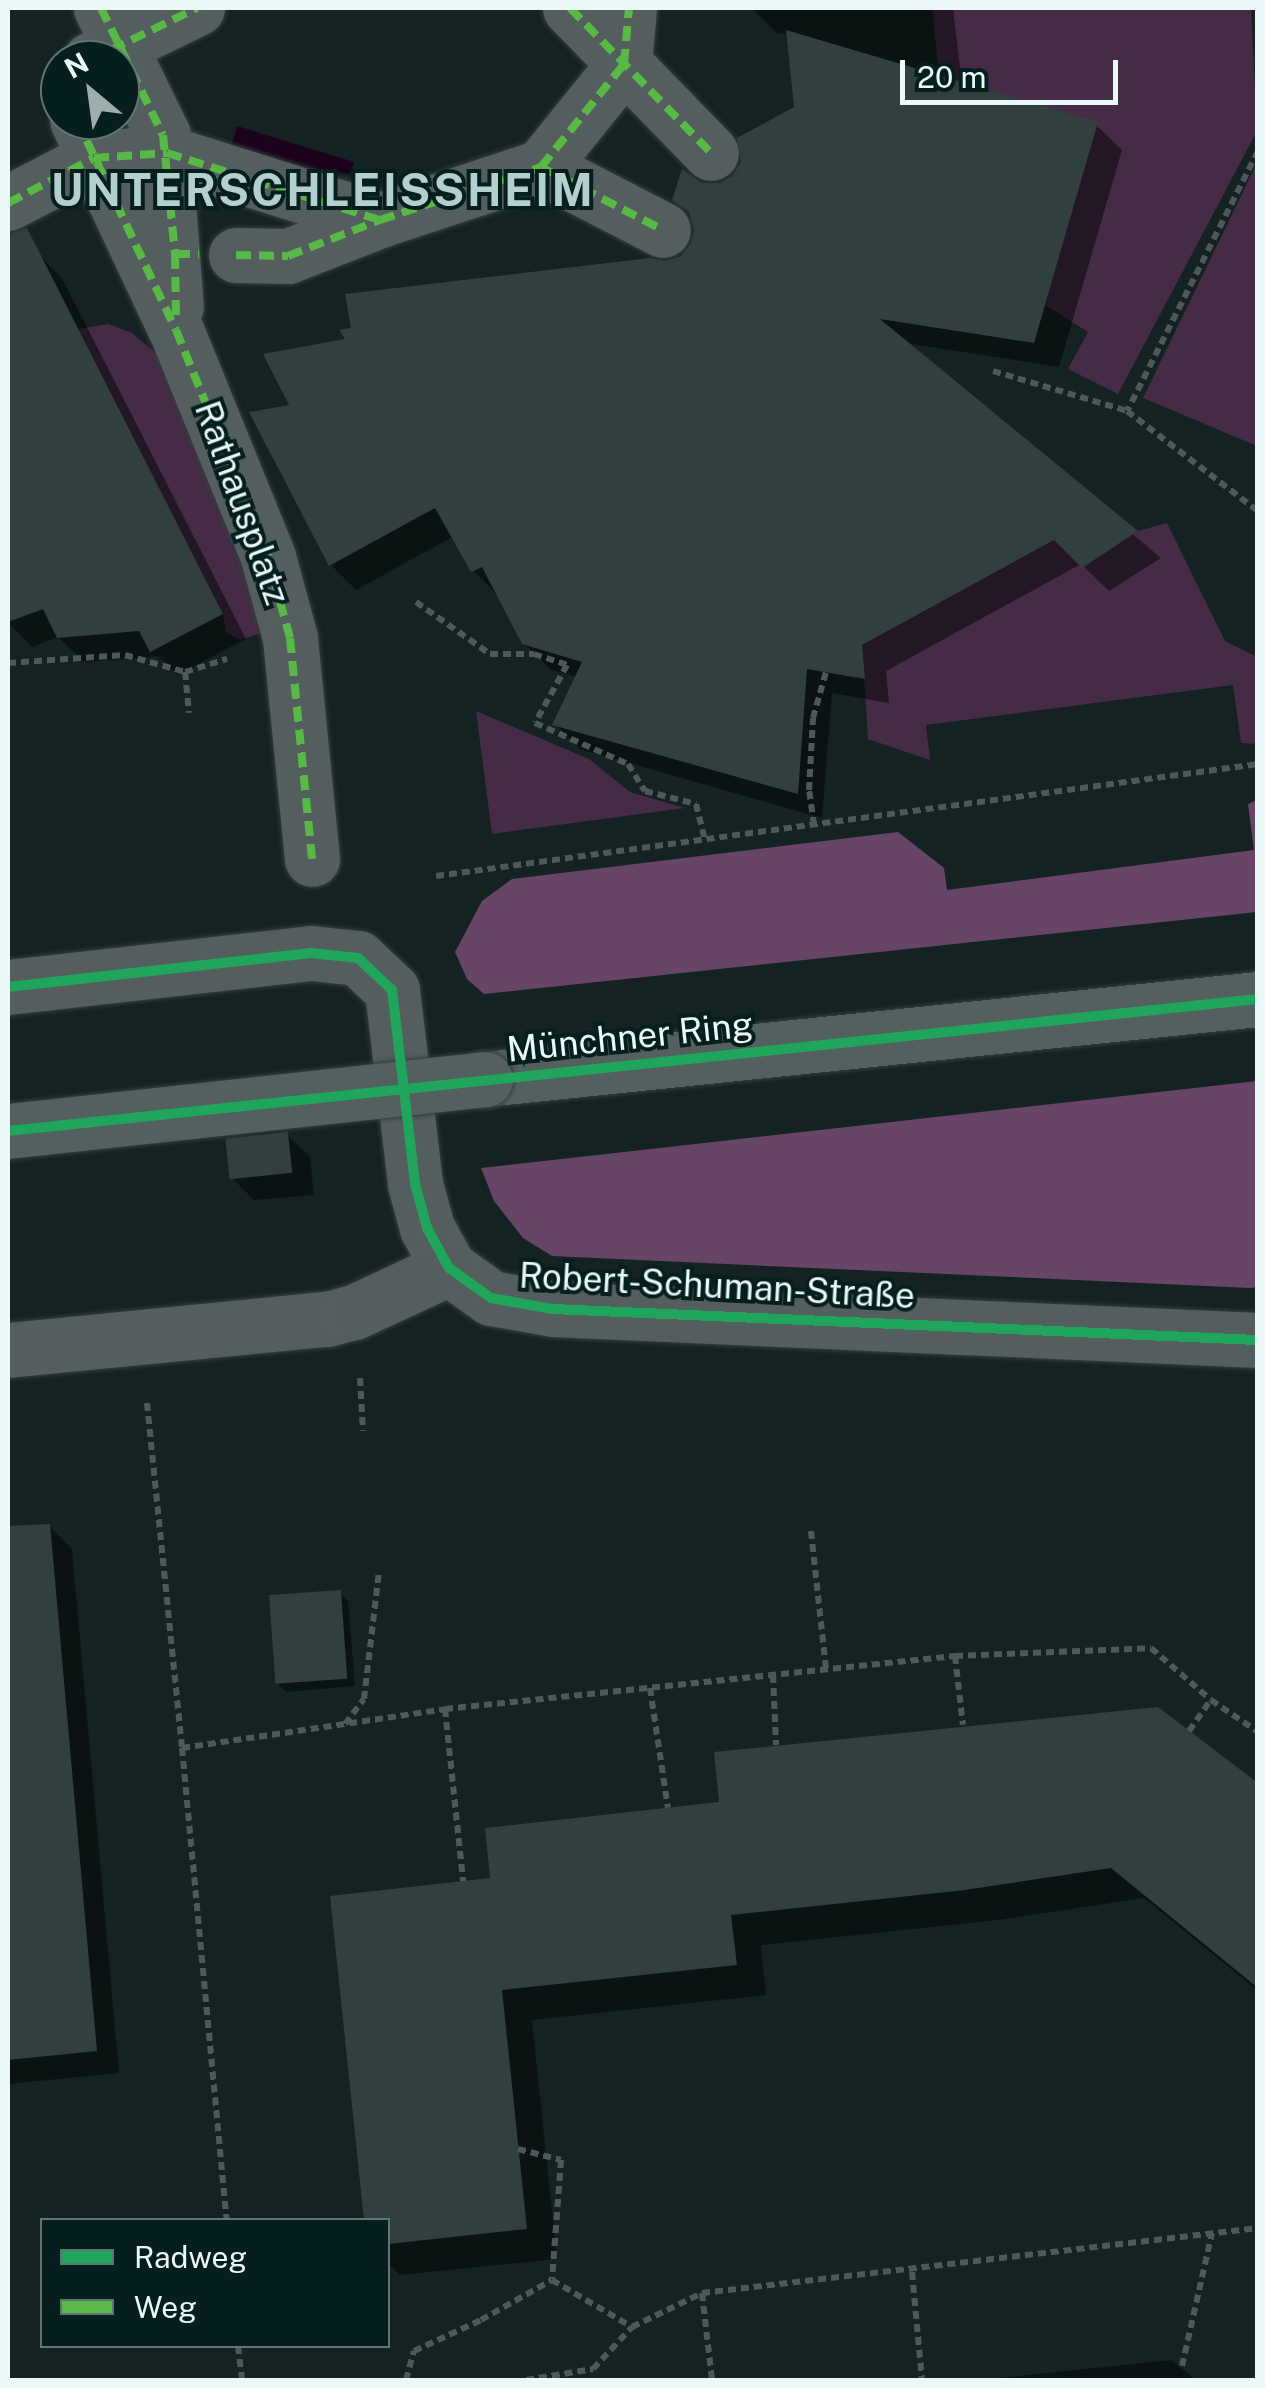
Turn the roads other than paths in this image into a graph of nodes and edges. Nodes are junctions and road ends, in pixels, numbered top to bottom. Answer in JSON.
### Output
{"nodes":[{"id":1,"x":197,"y":8,"type":"edge"},
{"id":2,"x":570,"y":8,"type":"edge"},
{"id":3,"x":629,"y":8,"type":"edge"},
{"id":4,"x":104,"y":38,"type":"edge"},
{"id":5,"x":624,"y":64,"type":"junction"},
{"id":6,"x":85,"y":140,"type":"edge"},
{"id":7,"x":86,"y":140,"type":"edge"},
{"id":8,"x":91,"y":140,"type":"edge"},
{"id":9,"x":711,"y":153,"type":"dead end"},
{"id":10,"x":167,"y":154,"type":"junction"},
{"id":11,"x":541,"y":167,"type":"junction"},
{"id":12,"x":8,"y":203,"type":"edge"},
{"id":13,"x":380,"y":220,"type":"junction"},
{"id":14,"x":663,"y":230,"type":"dead end"},
{"id":15,"x":203,"y":254,"type":"junction"},
{"id":16,"x":176,"y":330,"type":"junction"},
{"id":17,"x":312,"y":859,"type":"dead end"},
{"id":18,"x":8,"y":987,"type":"edge"},
{"id":19,"x":1258,"y":999,"type":"edge"},
{"id":20,"x":8,"y":1130,"type":"edge"},
{"id":21,"x":449,"y":1268,"type":"junction"},
{"id":22,"x":1258,"y":1340,"type":"edge"},
{"id":23,"x":8,"y":1350,"type":"edge"}],
"edges":[{"from":1,"to":4,"type":"street","name":"Rathausplatz"},
{"from":2,"to":5,"type":"street"},
{"from":3,"to":5,"type":"street"},
{"from":4,"to":10,"type":"street","name":"Rathausplatz"},
{"from":5,"to":9,"type":"street"},
{"from":5,"to":11,"type":"street"},
{"from":6,"to":12,"type":"street"},
{"from":7,"to":16,"type":"street","name":"Rathausplatz"},
{"from":8,"to":10,"type":"street"},
{"from":10,"to":13,"type":"street"},
{"from":10,"to":15,"type":"street","name":"Rathausplatz"},
{"from":11,"to":13,"type":"street"},
{"from":11,"to":14,"type":"street"},
{"from":13,"to":15,"type":"street"},
{"from":15,"to":16,"type":"street","name":"Rathausplatz"},
{"from":16,"to":17,"type":"street","name":"Rathausplatz"},
{"from":18,"to":21,"type":"street","name":"Robert-Schuman-Straße"},
{"from":19,"to":20,"type":"main road","name":"Münchner Ring","bridge":true},
{"from":21,"to":22,"type":"street","name":"Robert-Schuman-Straße"},
{"from":21,"to":23,"type":"street"}]}
